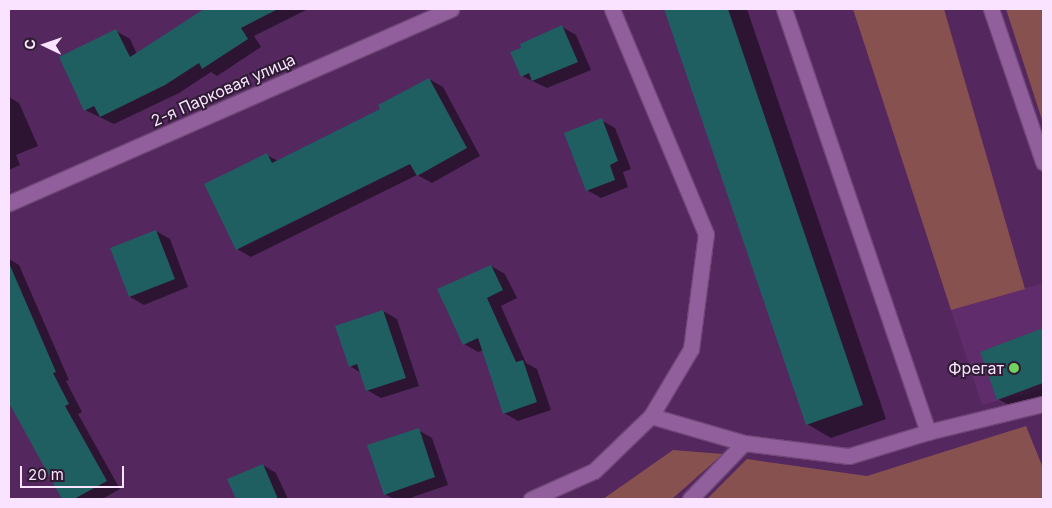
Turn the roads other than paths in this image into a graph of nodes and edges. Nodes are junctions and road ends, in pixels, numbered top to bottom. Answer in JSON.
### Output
{"nodes":[{"id":1,"x":451,"y":9,"type":"edge"},
{"id":2,"x":612,"y":9,"type":"edge"},
{"id":3,"x":784,"y":9,"type":"edge"},
{"id":4,"x":991,"y":9,"type":"edge"},
{"id":5,"x":1043,"y":162,"type":"edge"},
{"id":6,"x":9,"y":203,"type":"edge"},
{"id":7,"x":1043,"y":404,"type":"edge"},
{"id":8,"x":651,"y":416,"type":"junction"},
{"id":9,"x":928,"y":432,"type":"junction"},
{"id":10,"x":744,"y":443,"type":"junction"},
{"id":11,"x":531,"y":499,"type":"edge"},
{"id":12,"x":690,"y":499,"type":"edge"}],
"edges":[{"from":1,"to":6,"type":"street","name":"2-я Парковая улица"},
{"from":2,"to":8,"type":"street"},
{"from":3,"to":9,"type":"street"},
{"from":4,"to":5,"type":"street"},
{"from":7,"to":9,"type":"street"},
{"from":8,"to":10,"type":"street"},
{"from":8,"to":11,"type":"street"},
{"from":9,"to":10,"type":"street"},
{"from":10,"to":12,"type":"street"}]}
